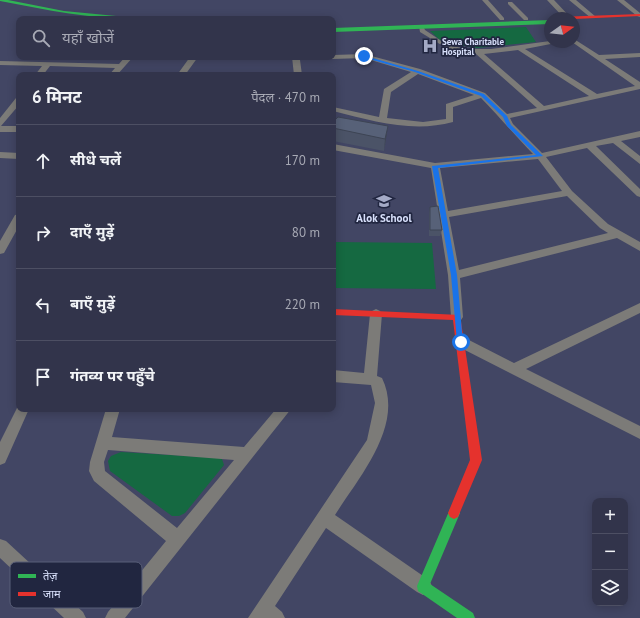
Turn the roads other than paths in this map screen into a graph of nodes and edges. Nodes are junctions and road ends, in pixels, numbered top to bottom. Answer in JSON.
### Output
{"nodes":[{"id":1,"x":0,"y":0,"type":"edge"},
{"id":2,"x":485,"y":0,"type":"edge"},
{"id":3,"x":550,"y":0,"type":"edge"},
{"id":4,"x":572,"y":0,"type":"edge"},
{"id":5,"x":620,"y":0,"type":"edge"},
{"id":6,"x":510,"y":3,"type":"dead end"},
{"id":7,"x":0,"y":5,"type":"edge"},
{"id":8,"x":562,"y":12,"type":"edge"},
{"id":9,"x":73,"y":16,"type":"edge"},
{"id":10,"x":106,"y":16,"type":"edge"},
{"id":11,"x":640,"y":16,"type":"edge"},
{"id":12,"x":593,"y":17,"type":"junction"},
{"id":13,"x":544,"y":18,"type":"edge"},
{"id":14,"x":580,"y":18,"type":"edge"},
{"id":15,"x":502,"y":19,"type":"junction"},
{"id":16,"x":526,"y":19,"type":"junction"},
{"id":17,"x":580,"y":21,"type":"edge"},
{"id":18,"x":544,"y":22,"type":"edge"},
{"id":19,"x":336,"y":25,"type":"edge"},
{"id":20,"x":420,"y":27,"type":"junction"},
{"id":21,"x":336,"y":30,"type":"edge"},
{"id":22,"x":544,"y":44,"type":"edge"},
{"id":23,"x":580,"y":45,"type":"edge"},
{"id":24,"x":517,"y":47,"type":"junction"},
{"id":25,"x":478,"y":52,"type":"junction"},
{"id":26,"x":640,"y":55,"type":"edge"},
{"id":27,"x":336,"y":57,"type":"edge"},
{"id":28,"x":597,"y":57,"type":"junction"},
{"id":29,"x":122,"y":60,"type":"edge"},
{"id":30,"x":125,"y":60,"type":"edge"},
{"id":31,"x":192,"y":60,"type":"edge"},
{"id":32,"x":296,"y":60,"type":"edge"},
{"id":33,"x":0,"y":63,"type":"edge"},
{"id":34,"x":48,"y":64,"type":"junction"},
{"id":35,"x":118,"y":66,"type":"junction"},
{"id":36,"x":417,"y":71,"type":"junction"},
{"id":37,"x":41,"y":72,"type":"edge"},
{"id":38,"x":111,"y":72,"type":"edge"},
{"id":39,"x":115,"y":72,"type":"edge"},
{"id":40,"x":183,"y":72,"type":"edge"},
{"id":41,"x":298,"y":72,"type":"edge"},
{"id":42,"x":640,"y":87,"type":"edge"},
{"id":43,"x":482,"y":95,"type":"junction"},
{"id":44,"x":596,"y":96,"type":"junction"},
{"id":45,"x":16,"y":104,"type":"edge"},
{"id":46,"x":542,"y":108,"type":"junction"},
{"id":47,"x":336,"y":110,"type":"edge"},
{"id":48,"x":505,"y":117,"type":"junction"},
{"id":49,"x":383,"y":120,"type":"junction"},
{"id":50,"x":0,"y":124,"type":"edge"},
{"id":51,"x":0,"y":129,"type":"edge"},
{"id":52,"x":16,"y":129,"type":"edge"},
{"id":53,"x":640,"y":134,"type":"edge"},
{"id":54,"x":615,"y":140,"type":"junction"},
{"id":55,"x":589,"y":145,"type":"junction"},
{"id":56,"x":336,"y":148,"type":"edge"},
{"id":57,"x":0,"y":155,"type":"edge"},
{"id":58,"x":16,"y":156,"type":"edge"},
{"id":59,"x":540,"y":156,"type":"junction"},
{"id":60,"x":640,"y":161,"type":"edge"},
{"id":61,"x":435,"y":166,"type":"junction"},
{"id":62,"x":569,"y":192,"type":"junction"},
{"id":63,"x":640,"y":194,"type":"edge"},
{"id":64,"x":444,"y":215,"type":"junction"},
{"id":65,"x":16,"y":222,"type":"edge"},
{"id":66,"x":619,"y":234,"type":"junction"},
{"id":67,"x":640,"y":247,"type":"edge"},
{"id":68,"x":0,"y":250,"type":"edge"},
{"id":69,"x":454,"y":275,"type":"junction"},
{"id":70,"x":640,"y":308,"type":"edge"},
{"id":71,"x":336,"y":312,"type":"edge"},
{"id":72,"x":376,"y":314,"type":"junction"},
{"id":73,"x":457,"y":317,"type":"junction"},
{"id":74,"x":461,"y":342,"type":"junction"},
{"id":75,"x":514,"y":369,"type":"junction"},
{"id":76,"x":336,"y":376,"type":"edge"},
{"id":77,"x":370,"y":379,"type":"junction"},
{"id":78,"x":21,"y":412,"type":"edge"},
{"id":79,"x":112,"y":412,"type":"edge"},
{"id":80,"x":282,"y":412,"type":"edge"},
{"id":81,"x":640,"y":433,"type":"edge"},
{"id":82,"x":102,"y":443,"type":"junction"},
{"id":83,"x":248,"y":454,"type":"junction"},
{"id":84,"x":0,"y":458,"type":"edge"},
{"id":85,"x":324,"y":517,"type":"junction"},
{"id":86,"x":177,"y":539,"type":"junction"},
{"id":87,"x":0,"y":547,"type":"edge"},
{"id":88,"x":16,"y":562,"type":"edge"},
{"id":89,"x":142,"y":583,"type":"edge"},
{"id":90,"x":423,"y":586,"type":"junction"},
{"id":91,"x":66,"y":608,"type":"edge"},
{"id":92,"x":122,"y":608,"type":"edge"},
{"id":93,"x":266,"y":615,"type":"edge"},
{"id":94,"x":77,"y":618,"type":"edge"},
{"id":95,"x":114,"y":618,"type":"edge"},
{"id":96,"x":468,"y":618,"type":"edge"}],
"edges":[{"from":1,"to":10,"type":"main road"},
{"from":2,"to":15,"type":"street"},
{"from":3,"to":8,"type":"street"},
{"from":4,"to":12,"type":"street"},
{"from":5,"to":11,"type":"street"},
{"from":6,"to":16,"type":"street"},
{"from":7,"to":9,"type":"main road"},
{"from":11,"to":12,"type":"main road"},
{"from":11,"to":17,"type":"main road"},
{"from":12,"to":14,"type":"main road"},
{"from":13,"to":16,"type":"main road"},
{"from":15,"to":16,"type":"main road"},
{"from":15,"to":19,"type":"main road"},
{"from":18,"to":20,"type":"main road"},
{"from":20,"to":21,"type":"main road"},
{"from":20,"to":25,"type":"street"},
{"from":22,"to":24,"type":"street"},
{"from":23,"to":28,"type":"street"},
{"from":24,"to":25,"type":"street"},
{"from":24,"to":44,"type":"street"},
{"from":25,"to":46,"type":"street"},
{"from":26,"to":28,"type":"street"},
{"from":27,"to":36,"type":"street"},
{"from":28,"to":42,"type":"street"},
{"from":29,"to":35,"type":"street"},
{"from":30,"to":35,"type":"street"},
{"from":31,"to":40,"type":"street"},
{"from":32,"to":41,"type":"street"},
{"from":33,"to":34,"type":"street"},
{"from":34,"to":35,"type":"street"},
{"from":34,"to":37,"type":"street"},
{"from":35,"to":38,"type":"street"},
{"from":35,"to":39,"type":"street"},
{"from":36,"to":43,"type":"street"},
{"from":36,"to":49,"type":"street"},
{"from":42,"to":44,"type":"street"},
{"from":43,"to":48,"type":"street"},
{"from":43,"to":49,"type":"street"},
{"from":44,"to":46,"type":"street"},
{"from":45,"to":50,"type":"street"},
{"from":46,"to":48,"type":"street"},
{"from":47,"to":49,"type":"street"},
{"from":48,"to":59,"type":"street"},
{"from":51,"to":52,"type":"street"},
{"from":53,"to":54,"type":"street"},
{"from":54,"to":55,"type":"street"},
{"from":54,"to":60,"type":"street"},
{"from":55,"to":59,"type":"street"},
{"from":55,"to":63,"type":"street"},
{"from":56,"to":61,"type":"street"},
{"from":57,"to":58,"type":"street"},
{"from":59,"to":61,"type":"street"},
{"from":59,"to":62,"type":"street"},
{"from":61,"to":64,"type":"street"},
{"from":62,"to":64,"type":"street"},
{"from":62,"to":66,"type":"street"},
{"from":64,"to":69,"type":"street"},
{"from":65,"to":68,"type":"street"},
{"from":66,"to":67,"type":"street"},
{"from":66,"to":69,"type":"street"},
{"from":69,"to":73,"type":"street"},
{"from":70,"to":75,"type":"street"},
{"from":71,"to":72,"type":"main road"},
{"from":72,"to":73,"type":"main road"},
{"from":72,"to":77,"type":"street"},
{"from":73,"to":74,"type":"main road"},
{"from":74,"to":75,"type":"street"},
{"from":74,"to":90,"type":"main road"},
{"from":75,"to":81,"type":"street"},
{"from":76,"to":77,"type":"street"},
{"from":77,"to":85,"type":"street"},
{"from":78,"to":84,"type":"street"},
{"from":79,"to":82,"type":"street"},
{"from":80,"to":83,"type":"street"},
{"from":82,"to":83,"type":"street"},
{"from":82,"to":86,"type":"street"},
{"from":83,"to":86,"type":"street"},
{"from":85,"to":90,"type":"street"},
{"from":85,"to":93,"type":"street"},
{"from":86,"to":89,"type":"street"},
{"from":87,"to":88,"type":"street"},
{"from":90,"to":96,"type":"main road"},
{"from":91,"to":94,"type":"street"},
{"from":92,"to":95,"type":"street"}]}
